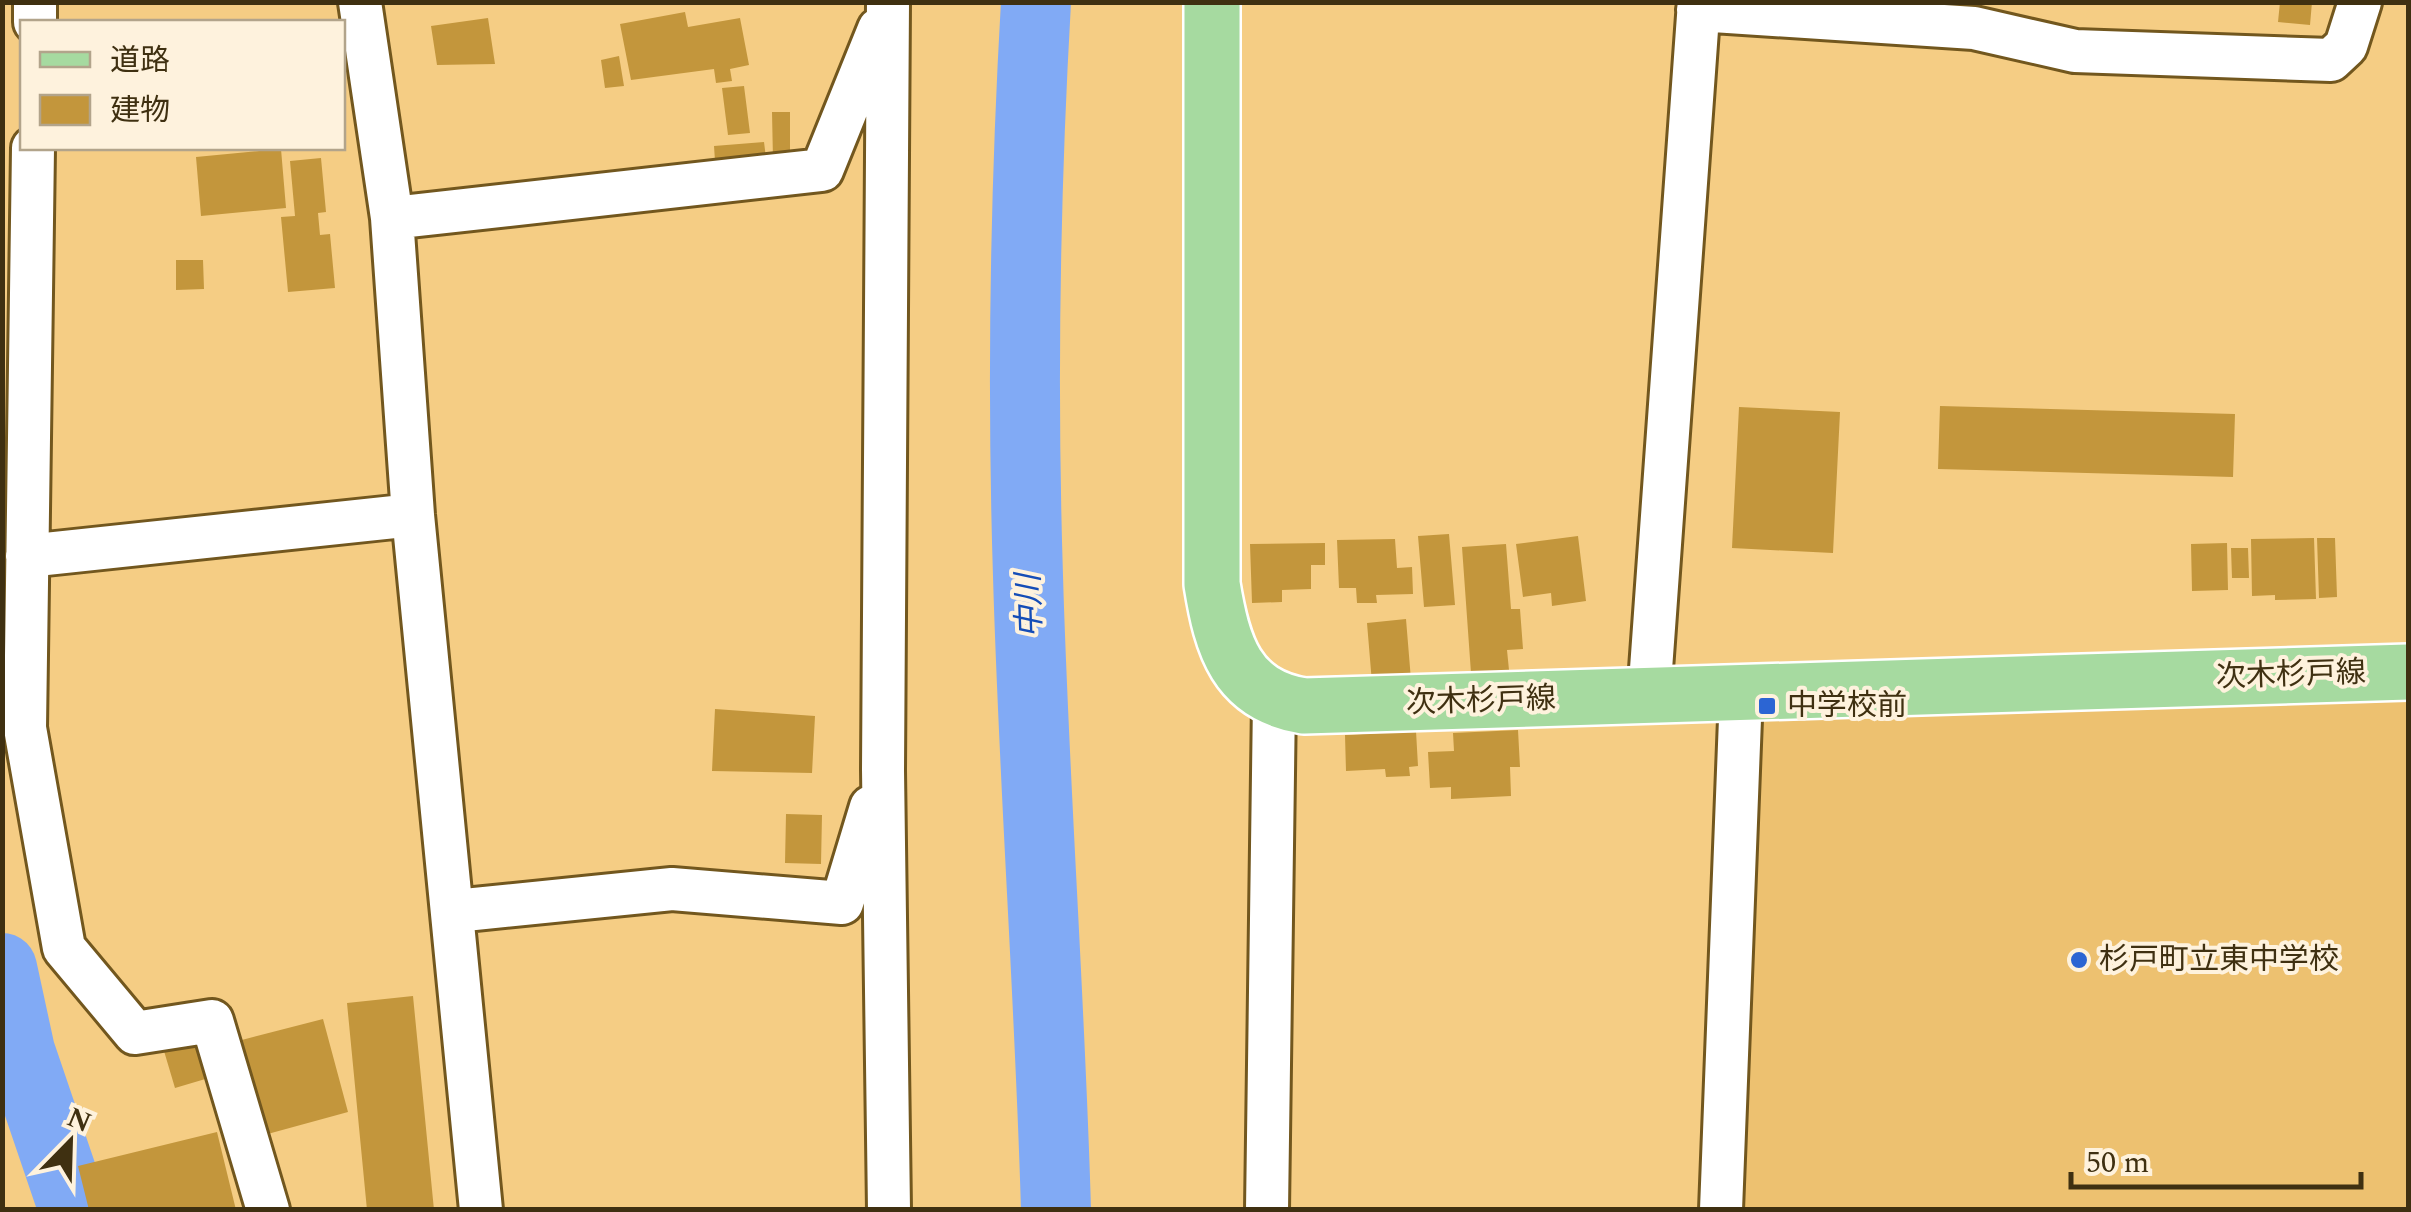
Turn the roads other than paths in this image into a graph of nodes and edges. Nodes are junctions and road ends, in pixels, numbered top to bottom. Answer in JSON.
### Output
{"nodes":[{"id":1,"x":360,"y":2,"type":"edge"},
{"id":2,"x":1212,"y":2,"type":"edge"},
{"id":3,"x":2360,"y":2,"type":"edge"},
{"id":4,"x":888,"y":4,"type":"edge"},
{"id":5,"x":1698,"y":6,"type":"edge"},
{"id":6,"x":34,"y":150,"type":"edge"},
{"id":7,"x":392,"y":218,"type":"junction"},
{"id":8,"x":413,"y":515,"type":"junction"},
{"id":9,"x":28,"y":556,"type":"junction"},
{"id":10,"x":2408,"y":672,"type":"edge"},
{"id":11,"x":1742,"y":693,"type":"junction"},
{"id":12,"x":1650,"y":697,"type":"junction"},
{"id":13,"x":1274,"y":701,"type":"junction"},
{"id":14,"x":883,"y":770,"type":"junction"},
{"id":15,"x":455,"y":911,"type":"junction"},
{"id":16,"x":268,"y":1210,"type":"edge"},
{"id":17,"x":481,"y":1210,"type":"edge"},
{"id":18,"x":889,"y":1210,"type":"edge"},
{"id":19,"x":1267,"y":1210,"type":"edge"},
{"id":20,"x":1721,"y":1210,"type":"edge"}],
"edges":[{"from":1,"to":7,"type":"street"},
{"from":2,"to":13,"type":"main road"},
{"from":3,"to":5,"type":"street"},
{"from":4,"to":7,"type":"street"},
{"from":4,"to":14,"type":"street"},
{"from":5,"to":12,"type":"street"},
{"from":6,"to":9,"type":"street"},
{"from":7,"to":8,"type":"street"},
{"from":8,"to":9,"type":"street"},
{"from":8,"to":15,"type":"street"},
{"from":9,"to":16,"type":"street"},
{"from":10,"to":11,"type":"main road","name":"次木杉戸線"},
{"from":11,"to":12,"type":"main road","name":"次木杉戸線"},
{"from":11,"to":20,"type":"street"},
{"from":12,"to":13,"type":"main road","name":"次木杉戸線"},
{"from":13,"to":19,"type":"street"},
{"from":14,"to":15,"type":"street"},
{"from":14,"to":18,"type":"street"},
{"from":15,"to":17,"type":"street"}]}
